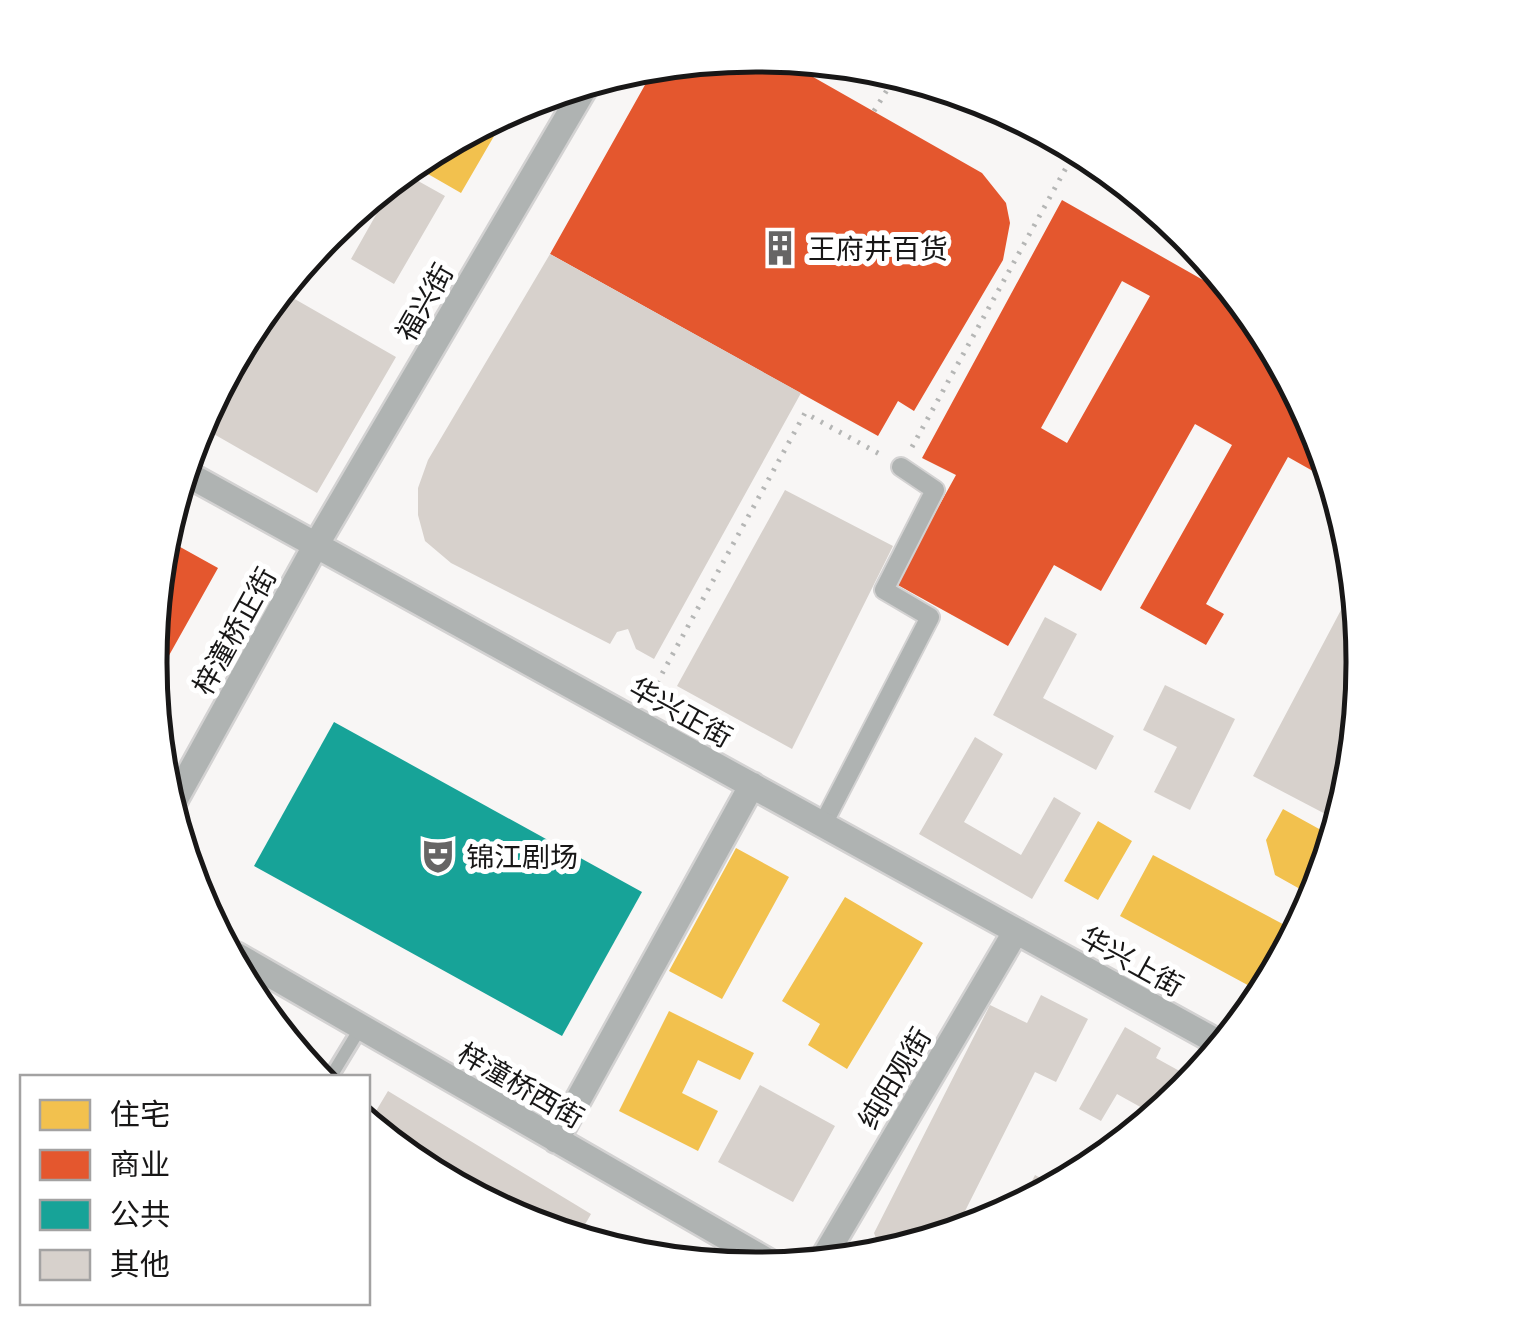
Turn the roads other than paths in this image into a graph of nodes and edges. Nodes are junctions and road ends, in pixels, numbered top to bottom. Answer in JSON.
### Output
{"nodes":[{"id":1,"x":577,"y":101,"type":"edge"},
{"id":2,"x":901,"y":466,"type":"road end"},
{"id":3,"x":196,"y":479,"type":"edge"},
{"id":4,"x":316,"y":545,"type":"junction"},
{"id":5,"x":752,"y":785,"type":"junction"},
{"id":6,"x":181,"y":789,"type":"edge"},
{"id":7,"x":822,"y":824,"type":"junction"},
{"id":8,"x":1016,"y":931,"type":"junction"},
{"id":9,"x":250,"y":964,"type":"edge"},
{"id":10,"x":361,"y":1027,"type":"junction"},
{"id":11,"x":1211,"y":1039,"type":"edge"},
{"id":12,"x":333,"y":1073,"type":"edge"},
{"id":13,"x":556,"y":1140,"type":"junction"},
{"id":14,"x":829,"y":1248,"type":"edge"},
{"id":15,"x":751,"y":1252,"type":"edge"}],
"edges":[{"from":1,"to":4,"type":"street","name":"福兴街"},
{"from":2,"to":7,"type":"street"},
{"from":3,"to":4,"type":"street","name":"华兴正街"},
{"from":4,"to":5,"type":"street","name":"华兴正街"},
{"from":4,"to":6,"type":"street","name":"梓潼桥正街"},
{"from":5,"to":7,"type":"street","name":"华兴正街"},
{"from":5,"to":13,"type":"street"},
{"from":7,"to":8,"type":"street","name":"华兴正街"},
{"from":8,"to":11,"type":"street","name":"华兴上街"},
{"from":8,"to":14,"type":"street","name":"纯阳观街"},
{"from":9,"to":10,"type":"street","name":"梓潼桥西街"},
{"from":10,"to":12,"type":"lane"},
{"from":10,"to":13,"type":"street","name":"梓潼桥西街"},
{"from":13,"to":15,"type":"street","name":"梓潼桥西街"}]}
